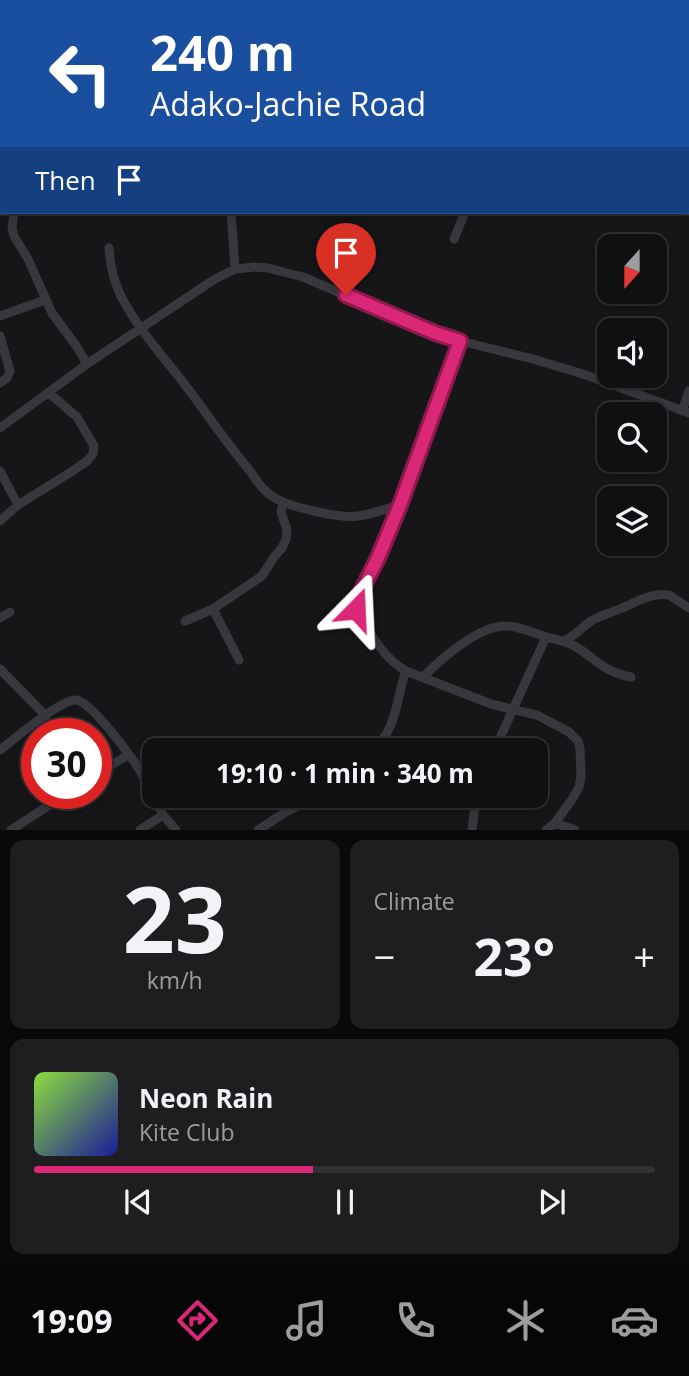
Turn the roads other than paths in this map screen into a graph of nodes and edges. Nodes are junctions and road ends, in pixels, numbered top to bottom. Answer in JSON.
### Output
{"nodes":[{"id":1,"x":14,"y":214,"type":"edge"},
{"id":2,"x":231,"y":214,"type":"edge"},
{"id":3,"x":463,"y":214,"type":"edge"},
{"id":4,"x":454,"y":239,"type":"dead end"},
{"id":5,"x":109,"y":248,"type":"dead end"},
{"id":6,"x":235,"y":269,"type":"junction"},
{"id":7,"x":45,"y":300,"type":"junction"},
{"id":8,"x":0,"y":316,"type":"edge"},
{"id":9,"x":141,"y":329,"type":"junction"},
{"id":10,"x":0,"y":336,"type":"edge"},
{"id":11,"x":460,"y":341,"type":"junction"},
{"id":12,"x":87,"y":364,"type":"junction"},
{"id":13,"x":0,"y":383,"type":"edge"},
{"id":14,"x":689,"y":391,"type":"edge"},
{"id":15,"x":49,"y":393,"type":"junction"},
{"id":16,"x":685,"y":412,"type":"edge"},
{"id":17,"x":0,"y":428,"type":"edge"},
{"id":18,"x":0,"y":471,"type":"edge"},
{"id":19,"x":283,"y":502,"type":"junction"},
{"id":20,"x":19,"y":505,"type":"junction"},
{"id":21,"x":400,"y":505,"type":"junction"},
{"id":22,"x":0,"y":521,"type":"edge"},
{"id":23,"x":689,"y":608,"type":"edge"},
{"id":24,"x":213,"y":609,"type":"junction"},
{"id":25,"x":10,"y":612,"type":"dead end"},
{"id":26,"x":0,"y":618,"type":"edge"},
{"id":27,"x":185,"y":621,"type":"dead end"},
{"id":28,"x":546,"y":637,"type":"junction"},
{"id":29,"x":564,"y":641,"type":"junction"},
{"id":30,"x":239,"y":660,"type":"dead end"},
{"id":31,"x":0,"y":669,"type":"edge"},
{"id":32,"x":406,"y":671,"type":"junction"},
{"id":33,"x":423,"y":677,"type":"junction"},
{"id":34,"x":631,"y":677,"type":"dead end"},
{"id":35,"x":514,"y":709,"type":"junction"},
{"id":36,"x":46,"y":716,"type":"junction"},
{"id":37,"x":383,"y":738,"type":"edge"},
{"id":38,"x":500,"y":738,"type":"edge"},
{"id":39,"x":0,"y":750,"type":"edge"},
{"id":40,"x":128,"y":755,"type":"junction"},
{"id":41,"x":112,"y":764,"type":"edge"},
{"id":42,"x":295,"y":808,"type":"edge"},
{"id":43,"x":475,"y":808,"type":"edge"},
{"id":44,"x":43,"y":809,"type":"edge"},
{"id":45,"x":163,"y":815,"type":"junction"},
{"id":46,"x":555,"y":823,"type":"junction"},
{"id":47,"x":11,"y":830,"type":"edge"},
{"id":48,"x":140,"y":830,"type":"edge"},
{"id":49,"x":176,"y":830,"type":"edge"},
{"id":50,"x":258,"y":830,"type":"edge"},
{"id":51,"x":472,"y":830,"type":"edge"},
{"id":52,"x":546,"y":830,"type":"edge"},
{"id":53,"x":575,"y":830,"type":"edge"}],
"edges":[{"from":1,"to":7,"type":"street"},
{"from":2,"to":6,"type":"street"},
{"from":3,"to":4,"type":"street"},
{"from":5,"to":9,"type":"street"},
{"from":6,"to":9,"type":"street"},
{"from":6,"to":11,"type":"street"},
{"from":7,"to":8,"type":"street"},
{"from":7,"to":12,"type":"street"},
{"from":9,"to":12,"type":"street"},
{"from":9,"to":19,"type":"street"},
{"from":10,"to":13,"type":"street"},
{"from":11,"to":16,"type":"street"},
{"from":11,"to":21,"type":"street"},
{"from":12,"to":15,"type":"street"},
{"from":14,"to":16,"type":"street"},
{"from":15,"to":17,"type":"street"},
{"from":15,"to":20,"type":"street"},
{"from":18,"to":20,"type":"street"},
{"from":19,"to":21,"type":"street"},
{"from":19,"to":24,"type":"street"},
{"from":20,"to":22,"type":"street"},
{"from":21,"to":32,"type":"street"},
{"from":23,"to":29,"type":"street"},
{"from":24,"to":27,"type":"street"},
{"from":24,"to":30,"type":"street"},
{"from":25,"to":26,"type":"street"},
{"from":28,"to":29,"type":"street"},
{"from":28,"to":33,"type":"street"},
{"from":28,"to":35,"type":"street"},
{"from":29,"to":34,"type":"street"},
{"from":31,"to":36,"type":"street"},
{"from":32,"to":33,"type":"street"},
{"from":32,"to":37,"type":"street"},
{"from":33,"to":35,"type":"street"},
{"from":35,"to":38,"type":"street"},
{"from":35,"to":46,"type":"street"},
{"from":36,"to":39,"type":"street"},
{"from":36,"to":40,"type":"street"},
{"from":40,"to":41,"type":"street"},
{"from":40,"to":45,"type":"street"},
{"from":42,"to":50,"type":"street"},
{"from":43,"to":51,"type":"street"},
{"from":44,"to":47,"type":"street"},
{"from":45,"to":48,"type":"street"},
{"from":45,"to":49,"type":"street"},
{"from":46,"to":52,"type":"street"},
{"from":46,"to":53,"type":"street"}]}
